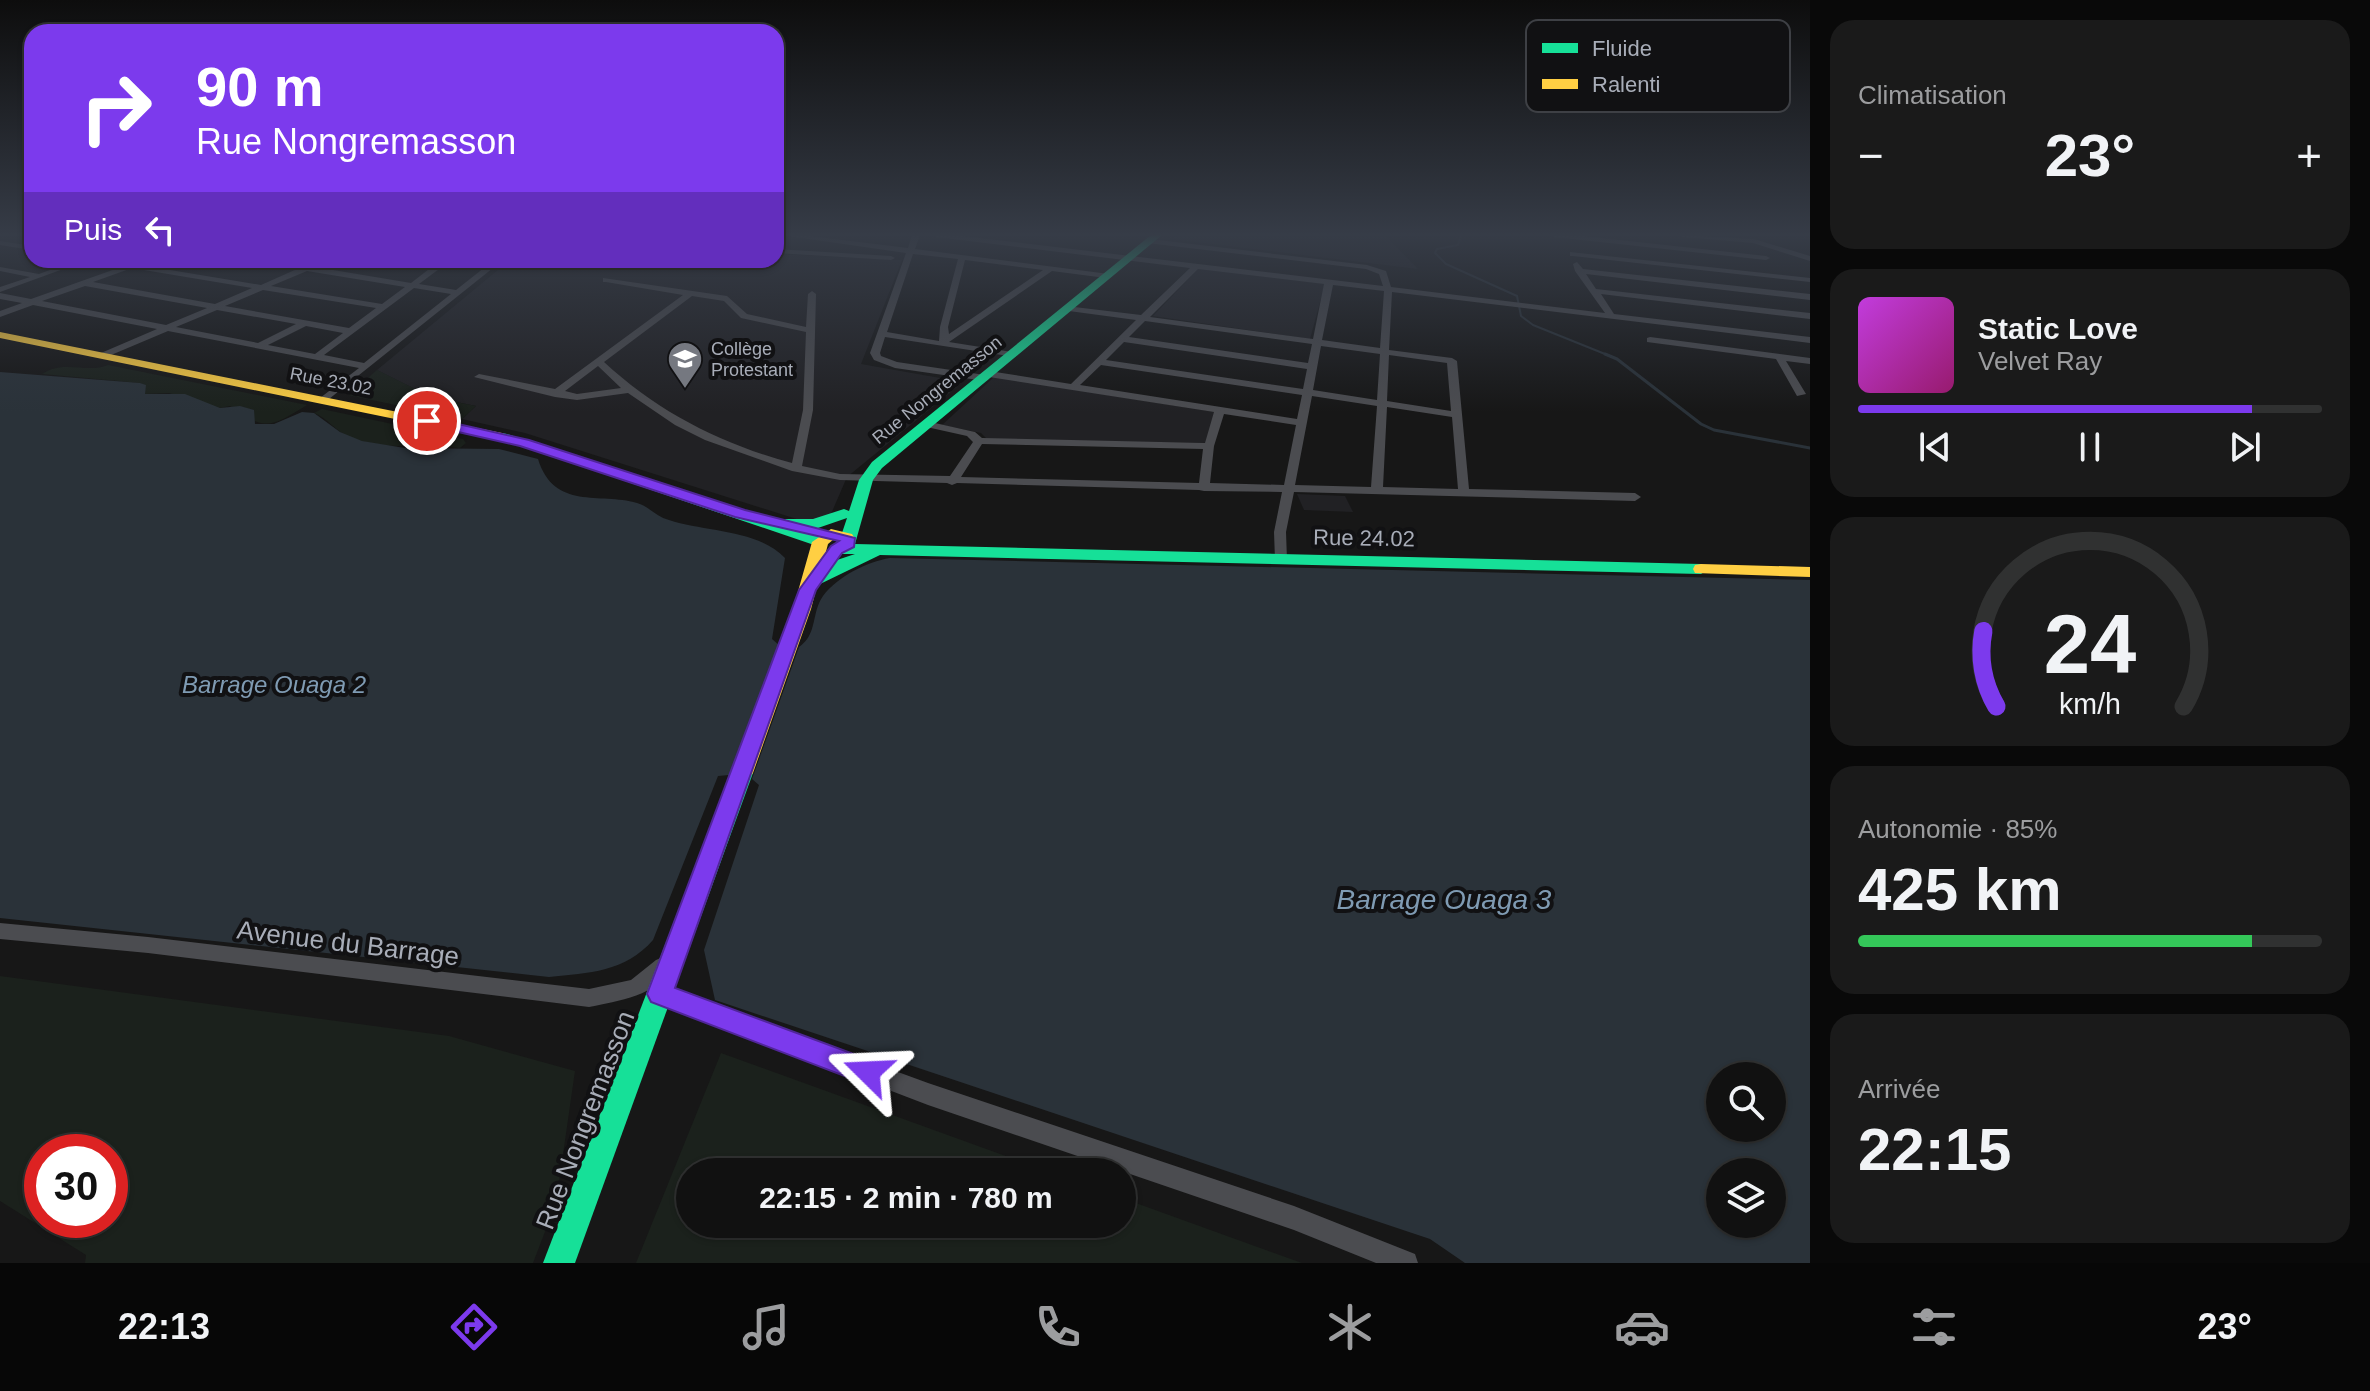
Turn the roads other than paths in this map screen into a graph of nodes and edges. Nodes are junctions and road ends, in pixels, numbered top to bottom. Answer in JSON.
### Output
{"nodes":[{"id":1,"x":54,"y":294,"type":"edge"},
{"id":2,"x":144,"y":294,"type":"edge"},
{"id":3,"x":247,"y":294,"type":"edge"},
{"id":4,"x":299,"y":294,"type":"edge"},
{"id":5,"x":401,"y":294,"type":"edge"},
{"id":6,"x":456,"y":294,"type":"edge"},
{"id":7,"x":689,"y":294,"type":"joint"},
{"id":8,"x":812,"y":294,"type":"dead end"},
{"id":9,"x":895,"y":294,"type":"edge"},
{"id":10,"x":953,"y":294,"type":"edge"},
{"id":11,"x":1085,"y":294,"type":"edge"},
{"id":12,"x":1167,"y":294,"type":"edge"},
{"id":13,"x":1327,"y":294,"type":"edge"},
{"id":14,"x":1388,"y":294,"type":"edge"},
{"id":15,"x":1423,"y":294,"type":"edge"},
{"id":16,"x":1597,"y":294,"type":"edge"},
{"id":17,"x":1621,"y":294,"type":"edge"},
{"id":18,"x":1785,"y":294,"type":"edge"},
{"id":19,"x":1012,"y":295,"type":"edge"},
{"id":20,"x":1795,"y":295,"type":"junction"},
{"id":21,"x":0,"y":296,"type":"edge"},
{"id":22,"x":1810,"y":297,"type":"edge"},
{"id":23,"x":32,"y":302,"type":"junction"},
{"id":24,"x":216,"y":307,"type":"junction"},
{"id":25,"x":383,"y":307,"type":"junction"},
{"id":26,"x":1069,"y":308,"type":"junction"},
{"id":27,"x":0,"y":314,"type":"edge"},
{"id":28,"x":1810,"y":315,"type":"edge"},
{"id":29,"x":1611,"y":316,"type":"junction"},
{"id":30,"x":1142,"y":318,"type":"junction"},
{"id":31,"x":946,"y":319,"type":"junction"},
{"id":32,"x":971,"y":323,"type":"junction"},
{"id":33,"x":303,"y":324,"type":"junction"},
{"id":34,"x":167,"y":328,"type":"junction"},
{"id":35,"x":809,"y":330,"type":"junction"},
{"id":36,"x":349,"y":331,"type":"junction"},
{"id":37,"x":881,"y":334,"type":"junction"},
{"id":38,"x":0,"y":335,"type":"edge"},
{"id":39,"x":1121,"y":339,"type":"junction"},
{"id":40,"x":1650,"y":340,"type":"dead end"},
{"id":41,"x":1810,"y":340,"type":"edge"},
{"id":42,"x":942,"y":342,"type":"junction"},
{"id":43,"x":1317,"y":343,"type":"junction"},
{"id":44,"x":258,"y":346,"type":"junction"},
{"id":45,"x":1385,"y":352,"type":"junction"},
{"id":46,"x":104,"y":355,"type":"junction"},
{"id":47,"x":1012,"y":355,"type":"junction"},
{"id":48,"x":1779,"y":356,"type":"junction"},
{"id":49,"x":316,"y":357,"type":"junction"},
{"id":50,"x":598,"y":361,"type":"junction"},
{"id":51,"x":1810,"y":361,"type":"edge"},
{"id":52,"x":1098,"y":362,"type":"junction"},
{"id":53,"x":365,"y":366,"type":"junction"},
{"id":54,"x":1313,"y":367,"type":"junction"},
{"id":55,"x":987,"y":376,"type":"junction"},
{"id":56,"x":479,"y":377,"type":"dead end"},
{"id":57,"x":1073,"y":387,"type":"junction"},
{"id":58,"x":625,"y":391,"type":"junction"},
{"id":59,"x":1307,"y":393,"type":"junction"},
{"id":60,"x":555,"y":394,"type":"junction"},
{"id":61,"x":1801,"y":394,"type":"dead end"},
{"id":62,"x":324,"y":400,"type":"junction"},
{"id":63,"x":1382,"y":404,"type":"junction"},
{"id":64,"x":1220,"y":410,"type":"junction"},
{"id":65,"x":1454,"y":414,"type":"junction"},
{"id":66,"x":1302,"y":423,"type":"junction"},
{"id":67,"x":926,"y":424,"type":"junction"},
{"id":68,"x":979,"y":441,"type":"junction"},
{"id":69,"x":1209,"y":446,"type":"junction"},
{"id":70,"x":796,"y":469,"type":"junction"},
{"id":71,"x":952,"y":482,"type":"junction"},
{"id":72,"x":864,"y":485,"type":"junction"},
{"id":73,"x":1204,"y":488,"type":"junction"},
{"id":74,"x":1289,"y":490,"type":"junction"},
{"id":75,"x":1377,"y":491,"type":"junction"},
{"id":76,"x":1464,"y":493,"type":"junction"},
{"id":77,"x":1635,"y":497,"type":"dead end"},
{"id":78,"x":741,"y":514,"type":"junction"},
{"id":79,"x":849,"y":515,"type":"junction"},
{"id":80,"x":776,"y":522,"type":"junction"},
{"id":81,"x":834,"y":542,"type":"junction"},
{"id":82,"x":888,"y":548,"type":"junction"},
{"id":83,"x":1281,"y":560,"type":"junction"},
{"id":84,"x":1810,"y":572,"type":"edge"},
{"id":85,"x":813,"y":585,"type":"junction"},
{"id":86,"x":0,"y":931,"type":"edge"},
{"id":87,"x":675,"y":953,"type":"junction"},
{"id":88,"x":660,"y":994,"type":"junction"},
{"id":89,"x":559,"y":1263,"type":"edge"},
{"id":90,"x":1406,"y":1263,"type":"edge"}],
"edges":[{"from":1,"to":23,"type":"street"},
{"from":2,"to":24,"type":"street"},
{"from":3,"to":24,"type":"street"},
{"from":4,"to":25,"type":"street"},
{"from":5,"to":25,"type":"street"},
{"from":6,"to":53,"type":"street"},
{"from":7,"to":35,"type":"street"},
{"from":7,"to":50,"type":"street"},
{"from":8,"to":35,"type":"street"},
{"from":9,"to":37,"type":"street"},
{"from":10,"to":31,"type":"street"},
{"from":11,"to":26,"type":"street","name":"Rue Nongremasson"},
{"from":12,"to":30,"type":"street"},
{"from":13,"to":43,"type":"street"},
{"from":14,"to":45,"type":"street"},
{"from":15,"to":29,"type":"street"},
{"from":16,"to":29,"type":"street"},
{"from":17,"to":28,"type":"street"},
{"from":18,"to":20,"type":"street"},
{"from":19,"to":32,"type":"street"},
{"from":20,"to":22,"type":"street"},
{"from":20,"to":28,"type":"street"},
{"from":21,"to":23,"type":"street"},
{"from":23,"to":27,"type":"street"},
{"from":23,"to":34,"type":"street"},
{"from":24,"to":33,"type":"street"},
{"from":24,"to":34,"type":"street"},
{"from":25,"to":36,"type":"street"},
{"from":26,"to":30,"type":"street"},
{"from":26,"to":47,"type":"street","name":"Rue Nongremasson"},
{"from":29,"to":41,"type":"street"},
{"from":30,"to":39,"type":"street"},
{"from":30,"to":43,"type":"street"},
{"from":31,"to":32,"type":"street"},
{"from":31,"to":42,"type":"street"},
{"from":32,"to":42,"type":"street"},
{"from":33,"to":36,"type":"street"},
{"from":33,"to":44,"type":"street"},
{"from":34,"to":44,"type":"street"},
{"from":34,"to":46,"type":"street"},
{"from":35,"to":70,"type":"street"},
{"from":36,"to":49,"type":"street"},
{"from":37,"to":42,"type":"street"},
{"from":37,"to":55,"type":"street"},
{"from":38,"to":46,"type":"street","name":"Rue 23.02"},
{"from":39,"to":52,"type":"street"},
{"from":39,"to":54,"type":"street"},
{"from":40,"to":48,"type":"street"},
{"from":42,"to":47,"type":"street"},
{"from":43,"to":45,"type":"street"},
{"from":43,"to":54,"type":"street"},
{"from":44,"to":49,"type":"street"},
{"from":45,"to":63,"type":"street"},
{"from":45,"to":65,"type":"street"},
{"from":46,"to":62,"type":"street","name":"Rue 23.02"},
{"from":47,"to":55,"type":"street","name":"Rue Nongremasson"},
{"from":48,"to":51,"type":"street"},
{"from":48,"to":61,"type":"street"},
{"from":49,"to":53,"type":"street"},
{"from":50,"to":58,"type":"street"},
{"from":50,"to":60,"type":"street"},
{"from":52,"to":57,"type":"street"},
{"from":52,"to":59,"type":"street"},
{"from":53,"to":62,"type":"street"},
{"from":54,"to":59,"type":"street"},
{"from":55,"to":57,"type":"street"},
{"from":55,"to":67,"type":"street","name":"Rue Nongremasson"},
{"from":56,"to":60,"type":"street"},
{"from":57,"to":64,"type":"street"},
{"from":58,"to":60,"type":"street"},
{"from":58,"to":70,"type":"street"},
{"from":59,"to":63,"type":"street"},
{"from":59,"to":66,"type":"street"},
{"from":62,"to":78,"type":"street","name":"Rue 23.02"},
{"from":63,"to":65,"type":"street"},
{"from":63,"to":75,"type":"street"},
{"from":64,"to":66,"type":"street"},
{"from":64,"to":69,"type":"street"},
{"from":65,"to":76,"type":"street"},
{"from":66,"to":74,"type":"street"},
{"from":67,"to":68,"type":"street"},
{"from":67,"to":72,"type":"street","name":"Rue Nongremasson"},
{"from":68,"to":69,"type":"street"},
{"from":68,"to":71,"type":"street"},
{"from":69,"to":73,"type":"street"},
{"from":70,"to":72,"type":"street"},
{"from":71,"to":72,"type":"street"},
{"from":71,"to":73,"type":"street"},
{"from":72,"to":79,"type":"street","name":"Rue Nongremasson"},
{"from":73,"to":74,"type":"street"},
{"from":74,"to":75,"type":"street"},
{"from":74,"to":83,"type":"street"},
{"from":75,"to":76,"type":"street"},
{"from":76,"to":77,"type":"street"},
{"from":78,"to":80,"type":"street","name":"Rue 23.02"},
{"from":78,"to":81,"type":"street","name":"Rue 23.02"},
{"from":79,"to":80,"type":"street"},
{"from":79,"to":81,"type":"street","name":"Rue Nongremasson"},
{"from":79,"to":82,"type":"street"},
{"from":80,"to":81,"type":"street","name":"Rue 23.02"},
{"from":81,"to":82,"type":"street","name":"Rue 24.02"},
{"from":81,"to":85,"type":"street","name":"Rue Nongremasson"},
{"from":82,"to":83,"type":"street","name":"Rue 24.02"},
{"from":82,"to":85,"type":"street"},
{"from":83,"to":84,"type":"street","name":"Rue 24.02"},
{"from":85,"to":87,"type":"street","name":"Rue Nongremasson"},
{"from":86,"to":87,"type":"street","name":"Avenue du Barrage"},
{"from":87,"to":88,"type":"street","name":"Rue Nongremasson"},
{"from":88,"to":89,"type":"street","name":"Rue Nongremasson"},
{"from":88,"to":90,"type":"street"}]}
